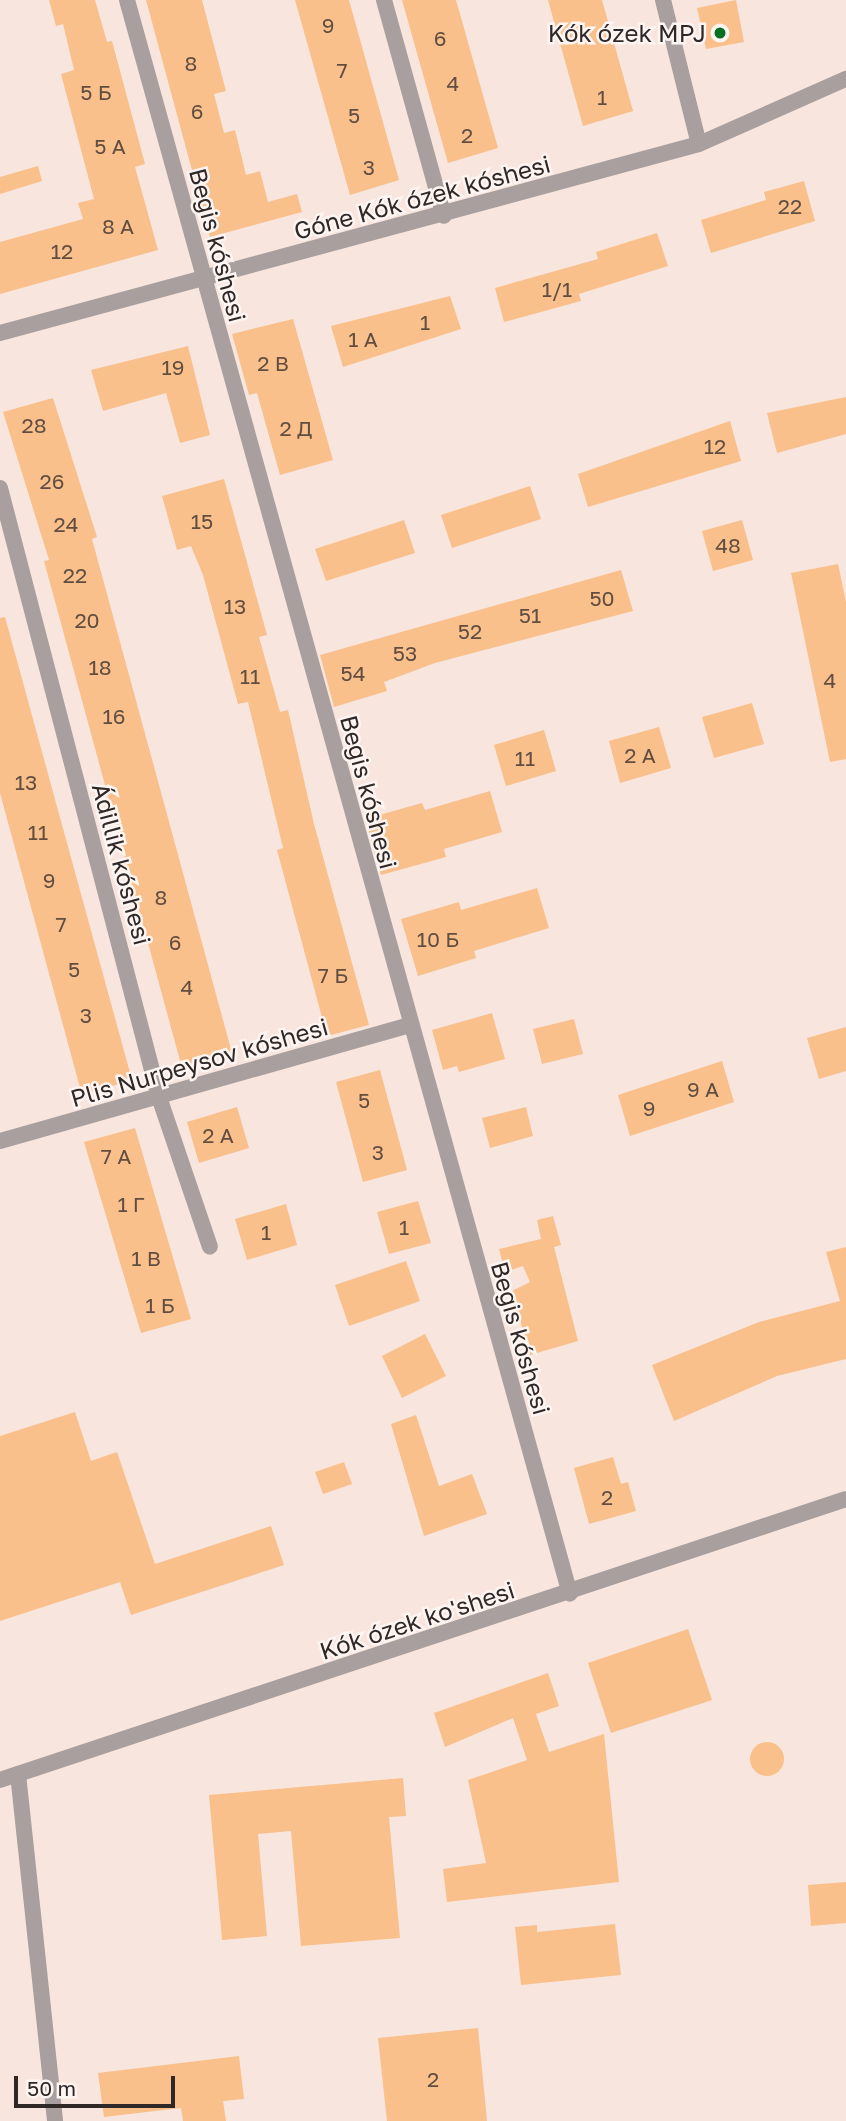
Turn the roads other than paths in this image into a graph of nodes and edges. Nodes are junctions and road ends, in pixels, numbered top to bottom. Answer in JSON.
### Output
{"nodes":[{"id":1,"x":127,"y":0,"type":"edge"},
{"id":2,"x":384,"y":0,"type":"edge"},
{"id":3,"x":663,"y":0,"type":"edge"},
{"id":4,"x":846,"y":79,"type":"edge"},
{"id":5,"x":699,"y":144,"type":"junction"},
{"id":6,"x":444,"y":216,"type":"junction"},
{"id":7,"x":204,"y":279,"type":"junction"},
{"id":8,"x":0,"y":333,"type":"edge"},
{"id":9,"x":0,"y":488,"type":"edge"},
{"id":10,"x":409,"y":1025,"type":"junction"},
{"id":11,"x":159,"y":1097,"type":"junction"},
{"id":12,"x":0,"y":1141,"type":"edge"},
{"id":13,"x":210,"y":1247,"type":"dead end"},
{"id":14,"x":846,"y":1499,"type":"edge"},
{"id":15,"x":570,"y":1594,"type":"junction"},
{"id":16,"x":18,"y":1774,"type":"junction"},
{"id":17,"x":0,"y":1780,"type":"edge"},
{"id":18,"x":55,"y":2121,"type":"edge"}],
"edges":[{"from":1,"to":7,"type":"street","name":"Begis kóshesi"},
{"from":2,"to":6,"type":"street"},
{"from":3,"to":5,"type":"street"},
{"from":4,"to":5,"type":"street","name":"Góne Kók ózek kóshesi"},
{"from":5,"to":6,"type":"street","name":"Góne Kók ózek kóshesi"},
{"from":6,"to":7,"type":"street","name":"Góne Kók ózek kóshesi"},
{"from":7,"to":8,"type":"street","name":"Góne Kók ózek kóshesi"},
{"from":7,"to":10,"type":"street","name":"Begis kóshesi"},
{"from":9,"to":11,"type":"street","name":"Ádillik kóshesi"},
{"from":10,"to":11,"type":"street","name":"Plis Nurpeysov kóshesi"},
{"from":10,"to":15,"type":"street","name":"Begis kóshesi"},
{"from":11,"to":12,"type":"street","name":"Plis Nurpeysov kóshesi"},
{"from":11,"to":13,"type":"street","name":"Ádillik kóshesi"},
{"from":14,"to":15,"type":"street","name":"Kók ózek ko'shesi"},
{"from":15,"to":16,"type":"street","name":"Kók ózek ko'shesi"},
{"from":16,"to":17,"type":"street","name":"Kók ózek ko'shesi"},
{"from":16,"to":18,"type":"street"}]}
